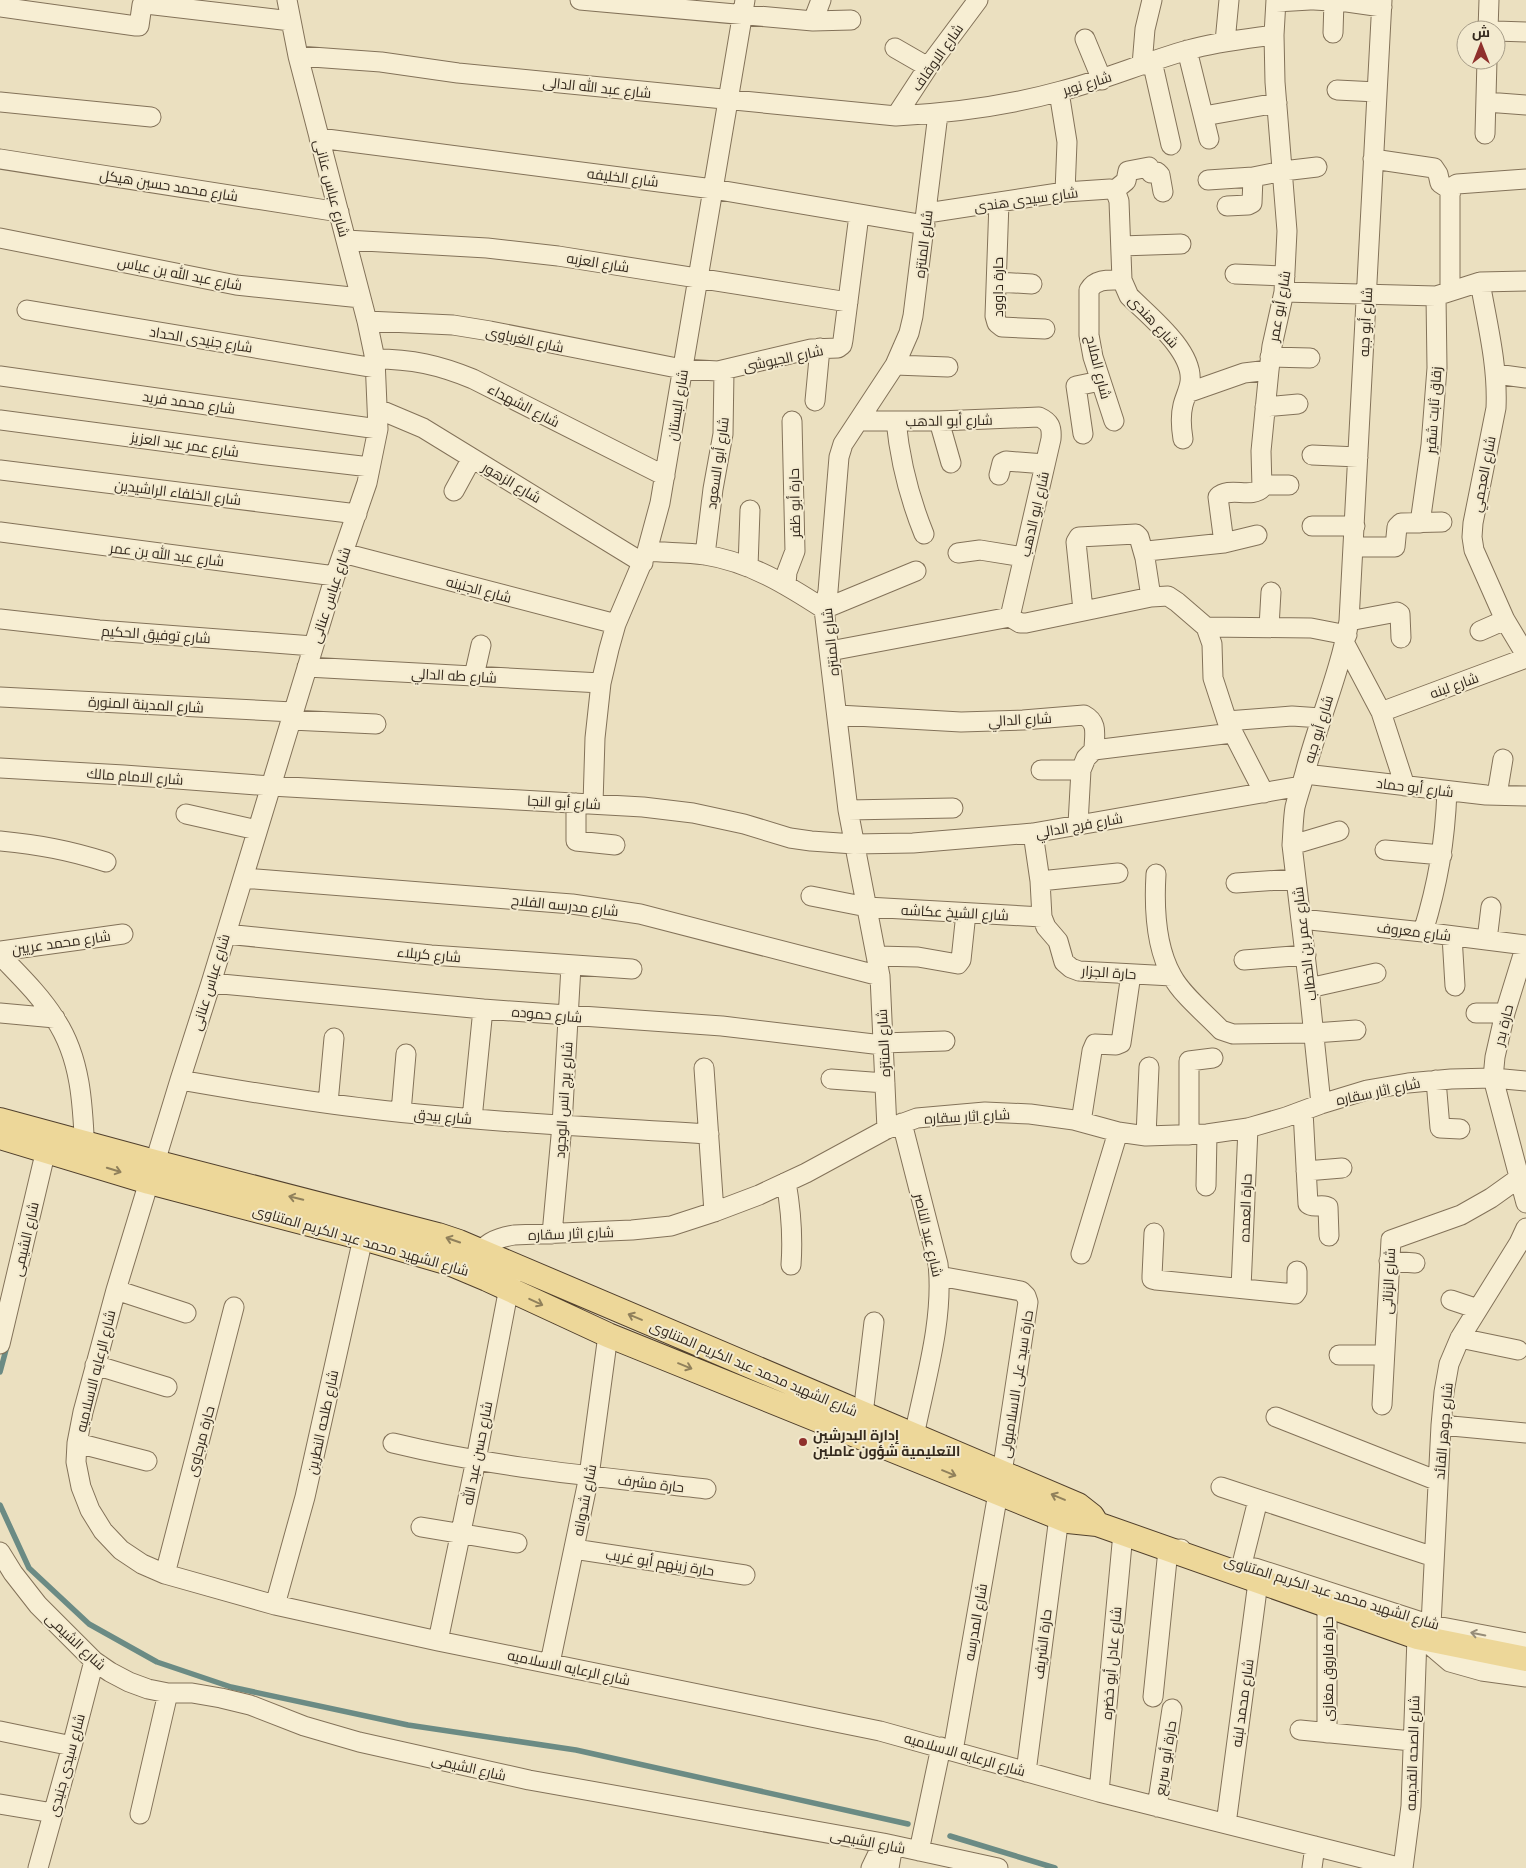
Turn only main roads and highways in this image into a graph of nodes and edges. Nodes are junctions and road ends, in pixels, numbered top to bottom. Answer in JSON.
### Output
{"nodes":[{"id":1,"x":0,"y":1120,"type":"edge"},
{"id":2,"x":0,"y":1137,"type":"edge"},
{"id":3,"x":48,"y":1142,"type":"junction"},
{"id":4,"x":152,"y":1172,"type":"junction"},
{"id":5,"x":1000,"y":1483,"type":"junction"},
{"id":6,"x":1097,"y":1524,"type":"junction"},
{"id":7,"x":1526,"y":1659,"type":"edge"}],
"edges":[{"from":1,"to":3,"type":"main road","name":"شارع الشهيد محمد عبد الكريم المتناوى"},
{"from":2,"to":3,"type":"main road","name":"شارع الشهيد محمد عبد الكريم المتناوى"},
{"from":3,"to":4,"type":"main road","name":"شارع الشهيد محمد عبد الكريم المتناوى"},
{"from":4,"to":5,"type":"main road","name":"شارع الشهيد محمد عبد الكريم المتناوى","one_way":true},
{"from":5,"to":4,"type":"main road","name":"شارع الشهيد محمد عبد الكريم المتناوى","one_way":true},
{"from":5,"to":6,"type":"main road","name":"شارع الشهيد محمد عبد الكريم المتناوى"},
{"from":6,"to":5,"type":"main road","name":"شارع الشهيد محمد عبد الكريم المتناوى","one_way":true},
{"from":6,"to":7,"type":"main road"}]}
